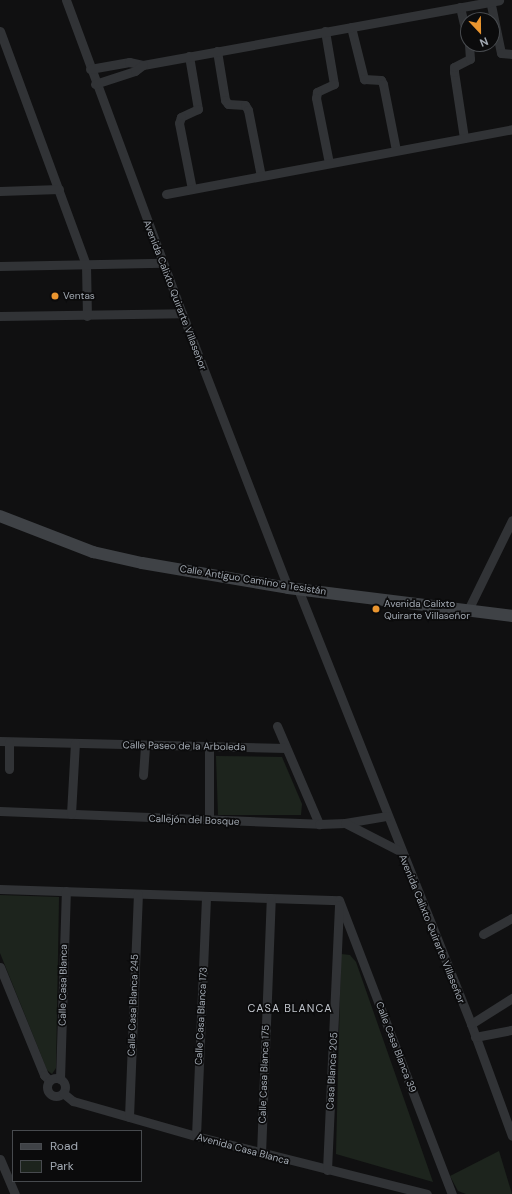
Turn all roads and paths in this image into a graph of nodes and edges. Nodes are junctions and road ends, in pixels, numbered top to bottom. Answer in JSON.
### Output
{"nodes":[{"id":1,"x":66,"y":0,"type":"edge"},
{"id":2,"x":493,"y":1,"type":"edge"},
{"id":3,"x":460,"y":7,"type":"junction"},
{"id":4,"x":461,"y":12,"type":"edge"},
{"id":5,"x":351,"y":27,"type":"junction"},
{"id":6,"x":0,"y":31,"type":"edge"},
{"id":7,"x":325,"y":32,"type":"junction"},
{"id":8,"x":217,"y":51,"type":"junction"},
{"id":9,"x":469,"y":52,"type":"edge"},
{"id":10,"x":512,"y":54,"type":"edge"},
{"id":11,"x":189,"y":56,"type":"junction"},
{"id":12,"x":143,"y":65,"type":"junction"},
{"id":13,"x":90,"y":68,"type":"junction"},
{"id":14,"x":96,"y":84,"type":"junction"},
{"id":15,"x":512,"y":129,"type":"edge"},
{"id":16,"x":464,"y":138,"type":"junction"},
{"id":17,"x":396,"y":150,"type":"junction"},
{"id":18,"x":328,"y":163,"type":"junction"},
{"id":19,"x":261,"y":176,"type":"junction"},
{"id":20,"x":59,"y":189,"type":"junction"},
{"id":21,"x":192,"y":189,"type":"junction"},
{"id":22,"x":0,"y":191,"type":"edge"},
{"id":23,"x":166,"y":194,"type":"dead end"},
{"id":24,"x":163,"y":263,"type":"junction"},
{"id":25,"x":86,"y":265,"type":"junction"},
{"id":26,"x":0,"y":266,"type":"edge"},
{"id":27,"x":182,"y":313,"type":"junction"},
{"id":28,"x":0,"y":316,"type":"edge"},
{"id":29,"x":87,"y":316,"type":"junction"},
{"id":30,"x":0,"y":516,"type":"edge"},
{"id":31,"x":512,"y":520,"type":"edge"},
{"id":32,"x":293,"y":588,"type":"junction"},
{"id":33,"x":468,"y":610,"type":"junction"},
{"id":34,"x":512,"y":616,"type":"edge"},
{"id":35,"x":277,"y":726,"type":"dead end"},
{"id":36,"x":5,"y":741,"type":"edge"},
{"id":37,"x":75,"y":743,"type":"junction"},
{"id":38,"x":145,"y":746,"type":"junction"},
{"id":39,"x":209,"y":748,"type":"junction"},
{"id":40,"x":286,"y":748,"type":"junction"},
{"id":41,"x":9,"y":769,"type":"dead end"},
{"id":42,"x":143,"y":775,"type":"dead end"},
{"id":43,"x":0,"y":811,"type":"edge"},
{"id":44,"x":71,"y":814,"type":"junction"},
{"id":45,"x":388,"y":816,"type":"junction"},
{"id":46,"x":209,"y":820,"type":"junction"},
{"id":47,"x":345,"y":823,"type":"junction"},
{"id":48,"x":319,"y":824,"type":"junction"},
{"id":49,"x":400,"y":851,"type":"junction"},
{"id":50,"x":0,"y":889,"type":"edge"},
{"id":51,"x":66,"y":891,"type":"junction"},
{"id":52,"x":138,"y":894,"type":"junction"},
{"id":53,"x":206,"y":896,"type":"junction"},
{"id":54,"x":272,"y":898,"type":"junction"},
{"id":55,"x":339,"y":900,"type":"junction"},
{"id":56,"x":512,"y":918,"type":"edge"},
{"id":57,"x":483,"y":934,"type":"dead end"},
{"id":58,"x":0,"y":967,"type":"edge"},
{"id":59,"x":512,"y":998,"type":"edge"},
{"id":60,"x":471,"y":1024,"type":"junction"},
{"id":61,"x":512,"y":1030,"type":"edge"},
{"id":62,"x":475,"y":1037,"type":"junction"},
{"id":63,"x":60,"y":1079,"type":"junction"},
{"id":64,"x":50,"y":1081,"type":"junction"},
{"id":65,"x":63,"y":1094,"type":"junction"},
{"id":66,"x":129,"y":1117,"type":"junction"},
{"id":67,"x":196,"y":1136,"type":"junction"},
{"id":68,"x":512,"y":1136,"type":"edge"},
{"id":69,"x":261,"y":1154,"type":"junction"},
{"id":70,"x":0,"y":1159,"type":"edge"},
{"id":71,"x":327,"y":1170,"type":"junction"},
{"id":72,"x":15,"y":1194,"type":"edge"},
{"id":73,"x":427,"y":1194,"type":"edge"},
{"id":74,"x":452,"y":1194,"type":"edge"}],
"edges":[{"from":1,"to":13,"type":"street","name":"Avenida Calixto Quirarte Villaseñor"},
{"from":2,"to":3,"type":"street"},
{"from":2,"to":10,"type":"street"},
{"from":3,"to":4,"type":"street"},
{"from":3,"to":5,"type":"street"},
{"from":5,"to":7,"type":"street"},
{"from":5,"to":17,"type":"street"},
{"from":6,"to":20,"type":"street"},
{"from":7,"to":8,"type":"street"},
{"from":7,"to":18,"type":"street"},
{"from":8,"to":11,"type":"street"},
{"from":8,"to":19,"type":"street"},
{"from":9,"to":16,"type":"street"},
{"from":11,"to":12,"type":"street"},
{"from":11,"to":21,"type":"street"},
{"from":12,"to":13,"type":"street"},
{"from":12,"to":14,"type":"street"},
{"from":13,"to":14,"type":"street","name":"Avenida Calixto Quirarte Villaseñor"},
{"from":14,"to":24,"type":"street","name":"Avenida Calixto Quirarte Villaseñor"},
{"from":15,"to":16,"type":"street"},
{"from":16,"to":17,"type":"street"},
{"from":17,"to":18,"type":"street"},
{"from":18,"to":19,"type":"street"},
{"from":19,"to":21,"type":"street"},
{"from":20,"to":22,"type":"street"},
{"from":20,"to":25,"type":"street"},
{"from":21,"to":23,"type":"street"},
{"from":24,"to":25,"type":"street"},
{"from":24,"to":27,"type":"street","name":"Avenida Calixto Quirarte Villaseñor"},
{"from":25,"to":26,"type":"street"},
{"from":25,"to":29,"type":"street"},
{"from":27,"to":29,"type":"street"},
{"from":27,"to":32,"type":"street","name":"Avenida Calixto Quirarte Villaseñor"},
{"from":28,"to":29,"type":"street"},
{"from":30,"to":32,"type":"street","name":"Calle Antiguo Camino a Tesistán"},
{"from":31,"to":33,"type":"street"},
{"from":32,"to":33,"type":"street","name":"Calle Antiguo Camino a Tesistán"},
{"from":32,"to":45,"type":"street","name":"Avenida Calixto Quirarte Villaseñor"},
{"from":33,"to":34,"type":"street","name":"Calle Antiguo Camino a Tesistán"},
{"from":35,"to":40,"type":"street"},
{"from":36,"to":37,"type":"street","name":"Calle Paseo de la Arboleda"},
{"from":36,"to":41,"type":"street"},
{"from":37,"to":38,"type":"street","name":"Calle Paseo de la Arboleda"},
{"from":37,"to":44,"type":"street"},
{"from":38,"to":39,"type":"street","name":"Calle Paseo de la Arboleda"},
{"from":38,"to":42,"type":"street"},
{"from":39,"to":40,"type":"street","name":"Calle Paseo de la Arboleda"},
{"from":39,"to":46,"type":"street"},
{"from":40,"to":48,"type":"street"},
{"from":43,"to":44,"type":"street","name":"Callejón del Bosque"},
{"from":44,"to":46,"type":"street","name":"Callejón del Bosque"},
{"from":45,"to":47,"type":"street","name":"Callejón del Bosque"},
{"from":45,"to":49,"type":"street","name":"Avenida Calixto Quirarte Villaseñor"},
{"from":46,"to":48,"type":"street","name":"Callejón del Bosque"},
{"from":47,"to":48,"type":"street","name":"Callejón del Bosque"},
{"from":47,"to":49,"type":"street"},
{"from":49,"to":60,"type":"street","name":"Avenida Calixto Quirarte Villaseñor"},
{"from":50,"to":51,"type":"street"},
{"from":51,"to":52,"type":"street"},
{"from":51,"to":63,"type":"street","name":"Calle Casa Blanca"},
{"from":52,"to":53,"type":"street"},
{"from":52,"to":66,"type":"street","name":"Calle Casa Blanca 245"},
{"from":53,"to":54,"type":"street"},
{"from":53,"to":67,"type":"street","name":"Calle Casa Blanca 173"},
{"from":54,"to":55,"type":"street"},
{"from":54,"to":69,"type":"street","name":"Calle Casa Blanca 175"},
{"from":55,"to":71,"type":"street","name":"Casa Blanca 205"},
{"from":55,"to":74,"type":"street","name":"Calle Casa Blanca 39"},
{"from":56,"to":57,"type":"street"},
{"from":58,"to":64,"type":"street"},
{"from":59,"to":60,"type":"street"},
{"from":60,"to":62,"type":"street","name":"Avenida Calixto Quirarte Villaseñor"},
{"from":61,"to":62,"type":"street"},
{"from":62,"to":68,"type":"street","name":"Avenida Calixto Quirarte Villaseñor"},
{"from":63,"to":64,"type":"street"},
{"from":63,"to":65,"type":"street"},
{"from":64,"to":65,"type":"street"},
{"from":65,"to":66,"type":"street","name":"Avenida Casa Blanca"},
{"from":66,"to":67,"type":"street","name":"Avenida Casa Blanca"},
{"from":67,"to":69,"type":"street","name":"Avenida Casa Blanca"},
{"from":69,"to":71,"type":"street","name":"Avenida Casa Blanca"},
{"from":70,"to":72,"type":"street"},
{"from":71,"to":73,"type":"street","name":"Avenida Casa Blanca"}]}
